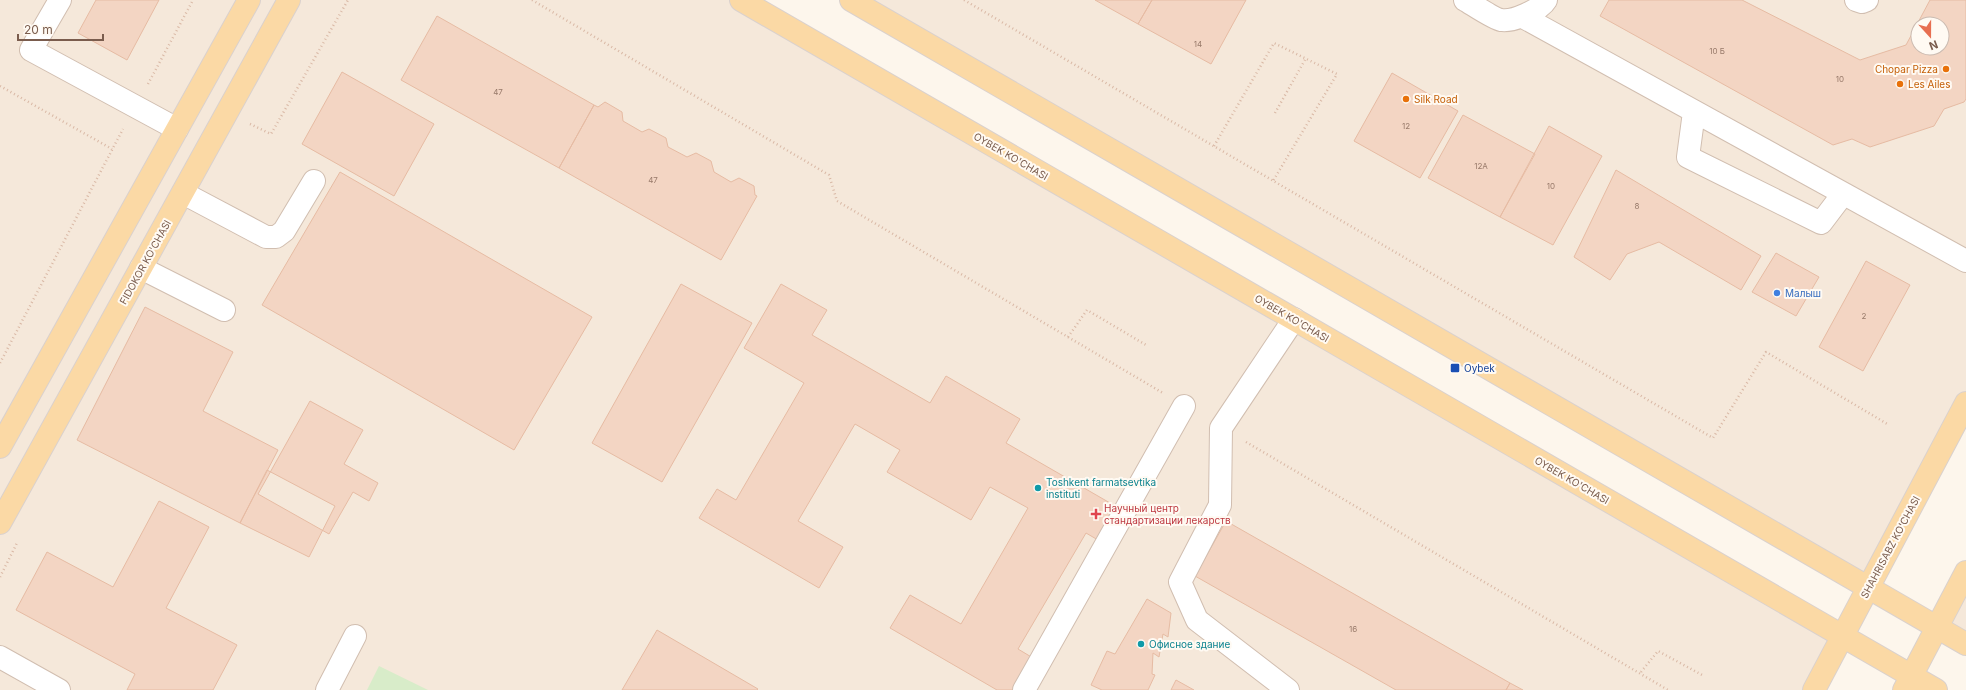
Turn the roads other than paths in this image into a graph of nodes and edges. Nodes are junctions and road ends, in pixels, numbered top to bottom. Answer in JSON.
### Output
{"nodes":[{"id":1,"x":60,"y":0,"type":"edge"},
{"id":2,"x":249,"y":0,"type":"edge"},
{"id":3,"x":289,"y":0,"type":"edge"},
{"id":4,"x":741,"y":0,"type":"edge"},
{"id":5,"x":851,"y":0,"type":"edge"},
{"id":6,"x":1465,"y":0,"type":"edge"},
{"id":7,"x":1546,"y":0,"type":"edge"},
{"id":8,"x":1856,"y":0,"type":"edge"},
{"id":9,"x":1867,"y":0,"type":"edge"},
{"id":10,"x":1523,"y":17,"type":"junction"},
{"id":11,"x":1694,"y":112,"type":"junction"},
{"id":12,"x":177,"y":129,"type":"junction"},
{"id":13,"x":314,"y":181,"type":"dead end"},
{"id":14,"x":183,"y":193,"type":"junction"},
{"id":15,"x":1843,"y":194,"type":"junction"},
{"id":16,"x":1966,"y":262,"type":"edge"},
{"id":17,"x":141,"y":268,"type":"junction"},
{"id":18,"x":224,"y":310,"type":"dead end"},
{"id":19,"x":1294,"y":319,"type":"junction"},
{"id":20,"x":1966,"y":403,"type":"edge"},
{"id":21,"x":1184,"y":406,"type":"road end"},
{"id":22,"x":0,"y":447,"type":"edge"},
{"id":23,"x":0,"y":523,"type":"edge"},
{"id":24,"x":1966,"y":572,"type":"edge"},
{"id":25,"x":1869,"y":588,"type":"junction"},
{"id":26,"x":1937,"y":627,"type":"junction"},
{"id":27,"x":355,"y":636,"type":"dead end"},
{"id":28,"x":1843,"y":636,"type":"junction"},
{"id":29,"x":1966,"y":644,"type":"edge"},
{"id":30,"x":0,"y":657,"type":"edge"},
{"id":31,"x":1908,"y":683,"type":"edge"},
{"id":32,"x":59,"y":690,"type":"edge"},
{"id":33,"x":327,"y":690,"type":"edge"},
{"id":34,"x":1024,"y":690,"type":"edge"},
{"id":35,"x":1288,"y":690,"type":"edge"},
{"id":36,"x":1814,"y":690,"type":"edge"},
{"id":37,"x":1936,"y":690,"type":"edge"}],
"edges":[{"from":1,"to":12,"type":"lane"},
{"from":2,"to":12,"type":"main road"},
{"from":3,"to":14,"type":"main road","name":"FIDOKOR KO'CHASI"},
{"from":4,"to":19,"type":"main road","name":"OYBEK KO'CHASI"},
{"from":5,"to":25,"type":"main road"},
{"from":6,"to":10,"type":"lane"},
{"from":7,"to":10,"type":"lane"},
{"from":8,"to":9,"type":"lane"},
{"from":10,"to":11,"type":"lane"},
{"from":11,"to":15,"type":"lane"},
{"from":11,"to":15,"type":"lane"},
{"from":12,"to":22,"type":"main road"},
{"from":13,"to":14,"type":"lane"},
{"from":14,"to":17,"type":"main road","name":"FIDOKOR KO'CHASI"},
{"from":15,"to":16,"type":"lane"},
{"from":17,"to":18,"type":"lane"},
{"from":17,"to":23,"type":"main road","name":"FIDOKOR KO'CHASI"},
{"from":19,"to":28,"type":"main road","name":"OYBEK KO'CHASI"},
{"from":19,"to":35,"type":"lane"},
{"from":20,"to":25,"type":"main road","name":"SHAHRISABZ KO'CHASI"},
{"from":21,"to":34,"type":"lane"},
{"from":24,"to":26,"type":"main road"},
{"from":25,"to":26,"type":"main road"},
{"from":25,"to":28,"type":"main road","name":"SHAHRISABZ KO'CHASI"},
{"from":26,"to":29,"type":"main road"},
{"from":26,"to":31,"type":"main road"},
{"from":27,"to":33,"type":"lane"},
{"from":28,"to":31,"type":"main road","name":"OYBEK KO'CHASI"},
{"from":28,"to":36,"type":"main road","name":"SHAHRISABZ KO'CHASI"},
{"from":30,"to":32,"type":"lane"},
{"from":31,"to":37,"type":"main road","name":"OYBEK KO'CHASI"}]}
